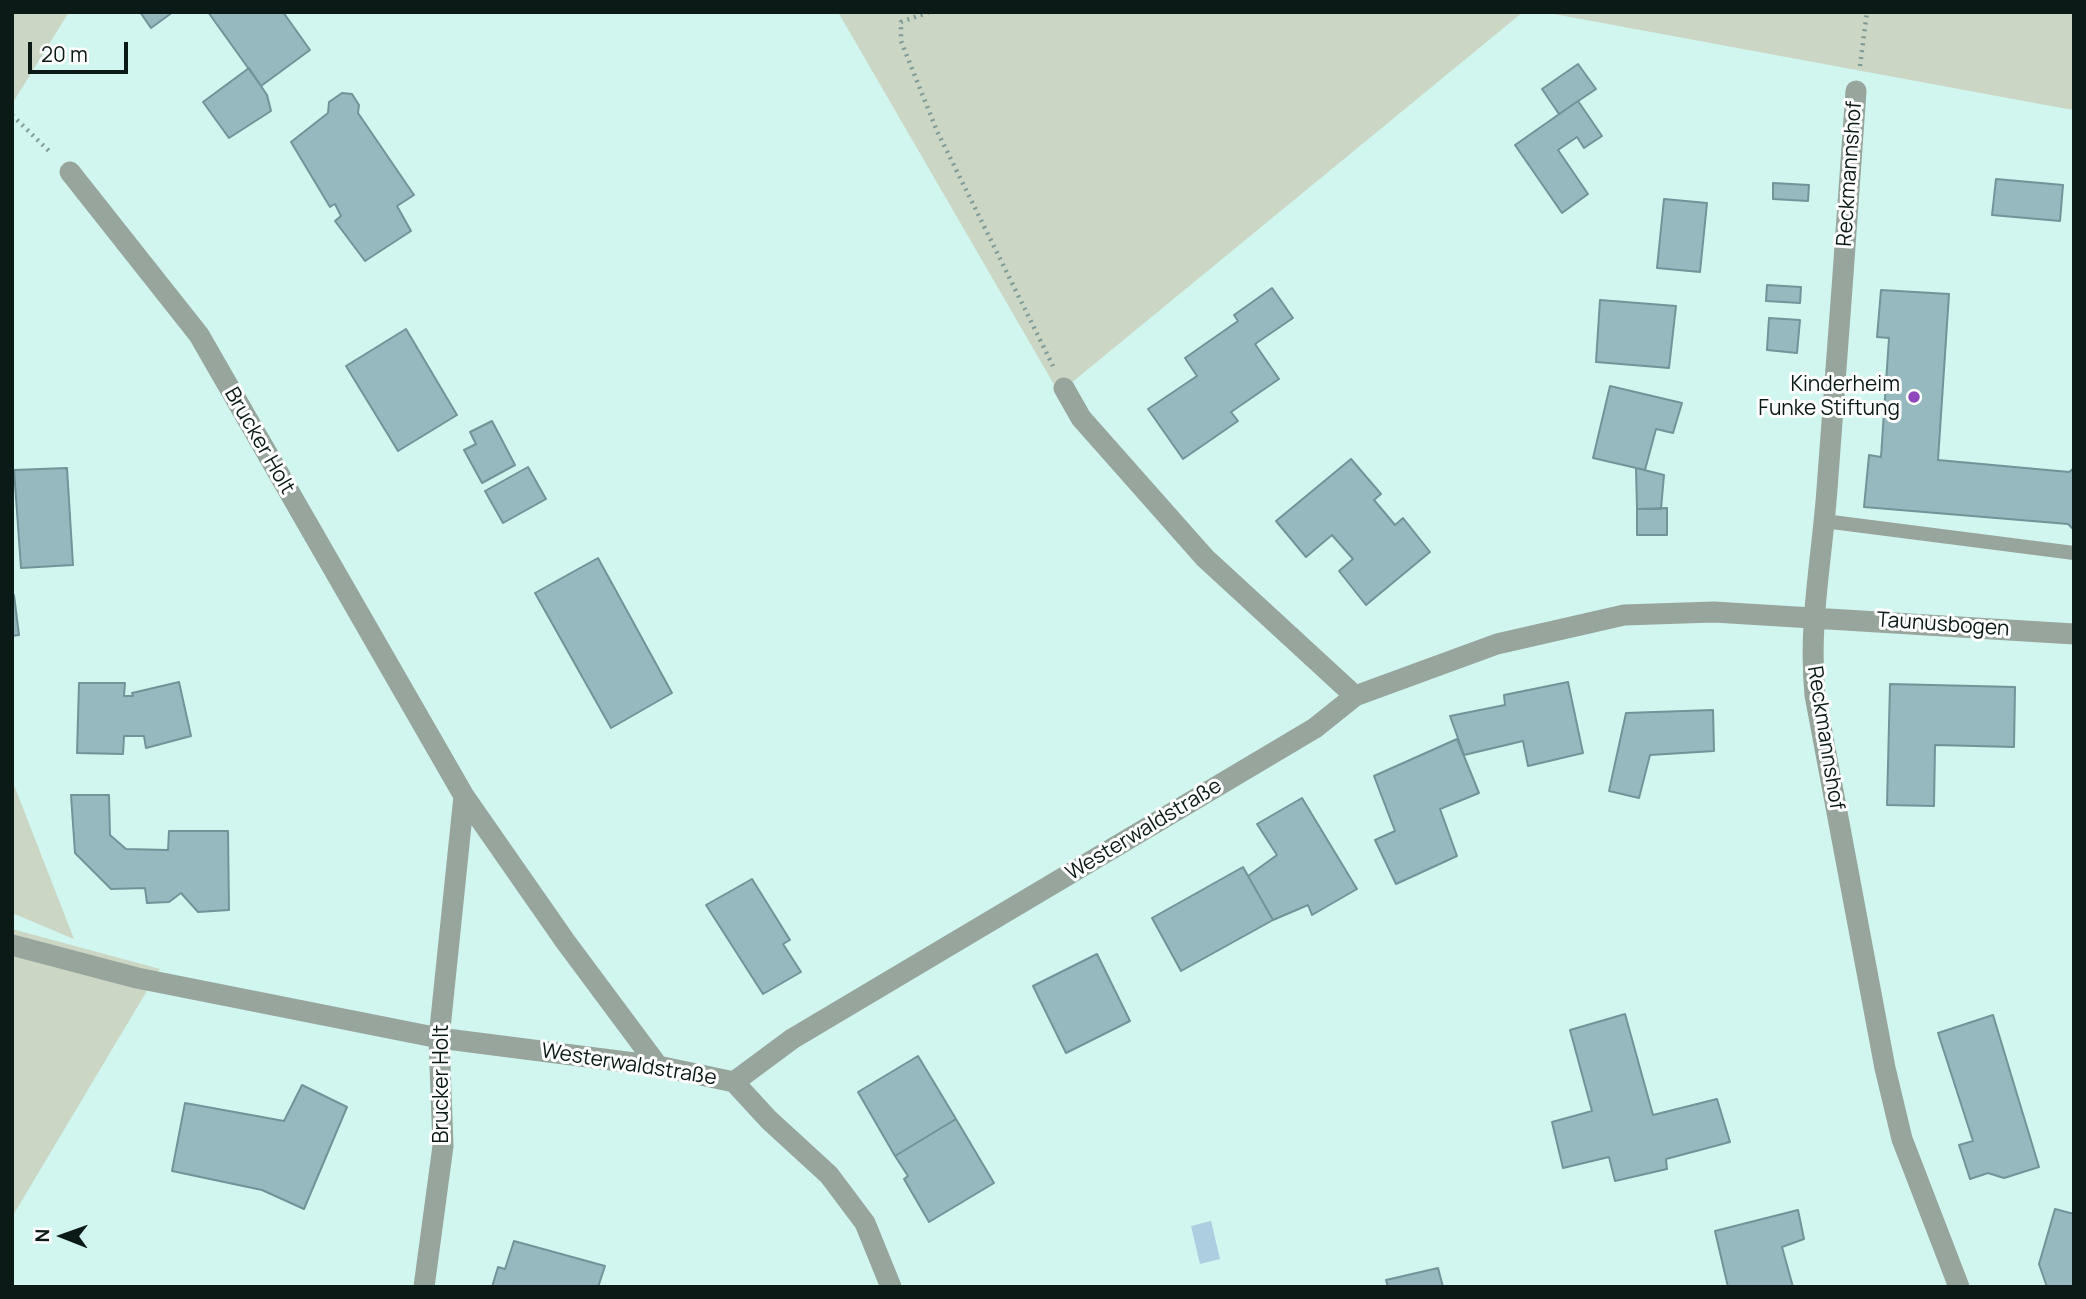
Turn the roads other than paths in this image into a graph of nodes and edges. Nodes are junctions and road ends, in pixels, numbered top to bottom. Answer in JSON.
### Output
{"nodes":[{"id":1,"x":1856,"y":91,"type":"road end"},
{"id":2,"x":70,"y":172,"type":"road end"},
{"id":3,"x":1064,"y":388,"type":"road end"},
{"id":4,"x":1824,"y":521,"type":"junction"},
{"id":5,"x":2074,"y":553,"type":"edge"},
{"id":6,"x":1813,"y":617,"type":"junction"},
{"id":7,"x":2074,"y":634,"type":"edge"},
{"id":8,"x":1355,"y":696,"type":"junction"},
{"id":9,"x":464,"y":796,"type":"junction"},
{"id":10,"x":12,"y":945,"type":"edge"},
{"id":11,"x":439,"y":1038,"type":"junction"},
{"id":12,"x":657,"y":1066,"type":"junction"},
{"id":13,"x":734,"y":1082,"type":"junction"},
{"id":14,"x":424,"y":1287,"type":"edge"},
{"id":15,"x":891,"y":1287,"type":"edge"},
{"id":16,"x":1959,"y":1287,"type":"edge"}],
"edges":[{"from":1,"to":4,"type":"street","name":"Reckmannshof"},
{"from":2,"to":9,"type":"street","name":"Brucker Holt"},
{"from":3,"to":8,"type":"street"},
{"from":4,"to":5,"type":"lane"},
{"from":4,"to":6,"type":"street","name":"Reckmannshof"},
{"from":6,"to":7,"type":"street","name":"Taunusbogen"},
{"from":6,"to":8,"type":"street","name":"Westerwaldstraße"},
{"from":6,"to":16,"type":"street","name":"Reckmannshof"},
{"from":8,"to":13,"type":"street","name":"Westerwaldstraße"},
{"from":9,"to":11,"type":"street","name":"Brucker Holt"},
{"from":9,"to":12,"type":"street","name":"Brucker Holt"},
{"from":10,"to":11,"type":"street","name":"Westerwaldstraße"},
{"from":11,"to":12,"type":"street","name":"Westerwaldstraße"},
{"from":11,"to":14,"type":"street","name":"Brucker Holt"},
{"from":12,"to":13,"type":"street","name":"Westerwaldstraße"},
{"from":13,"to":15,"type":"street"}]}
